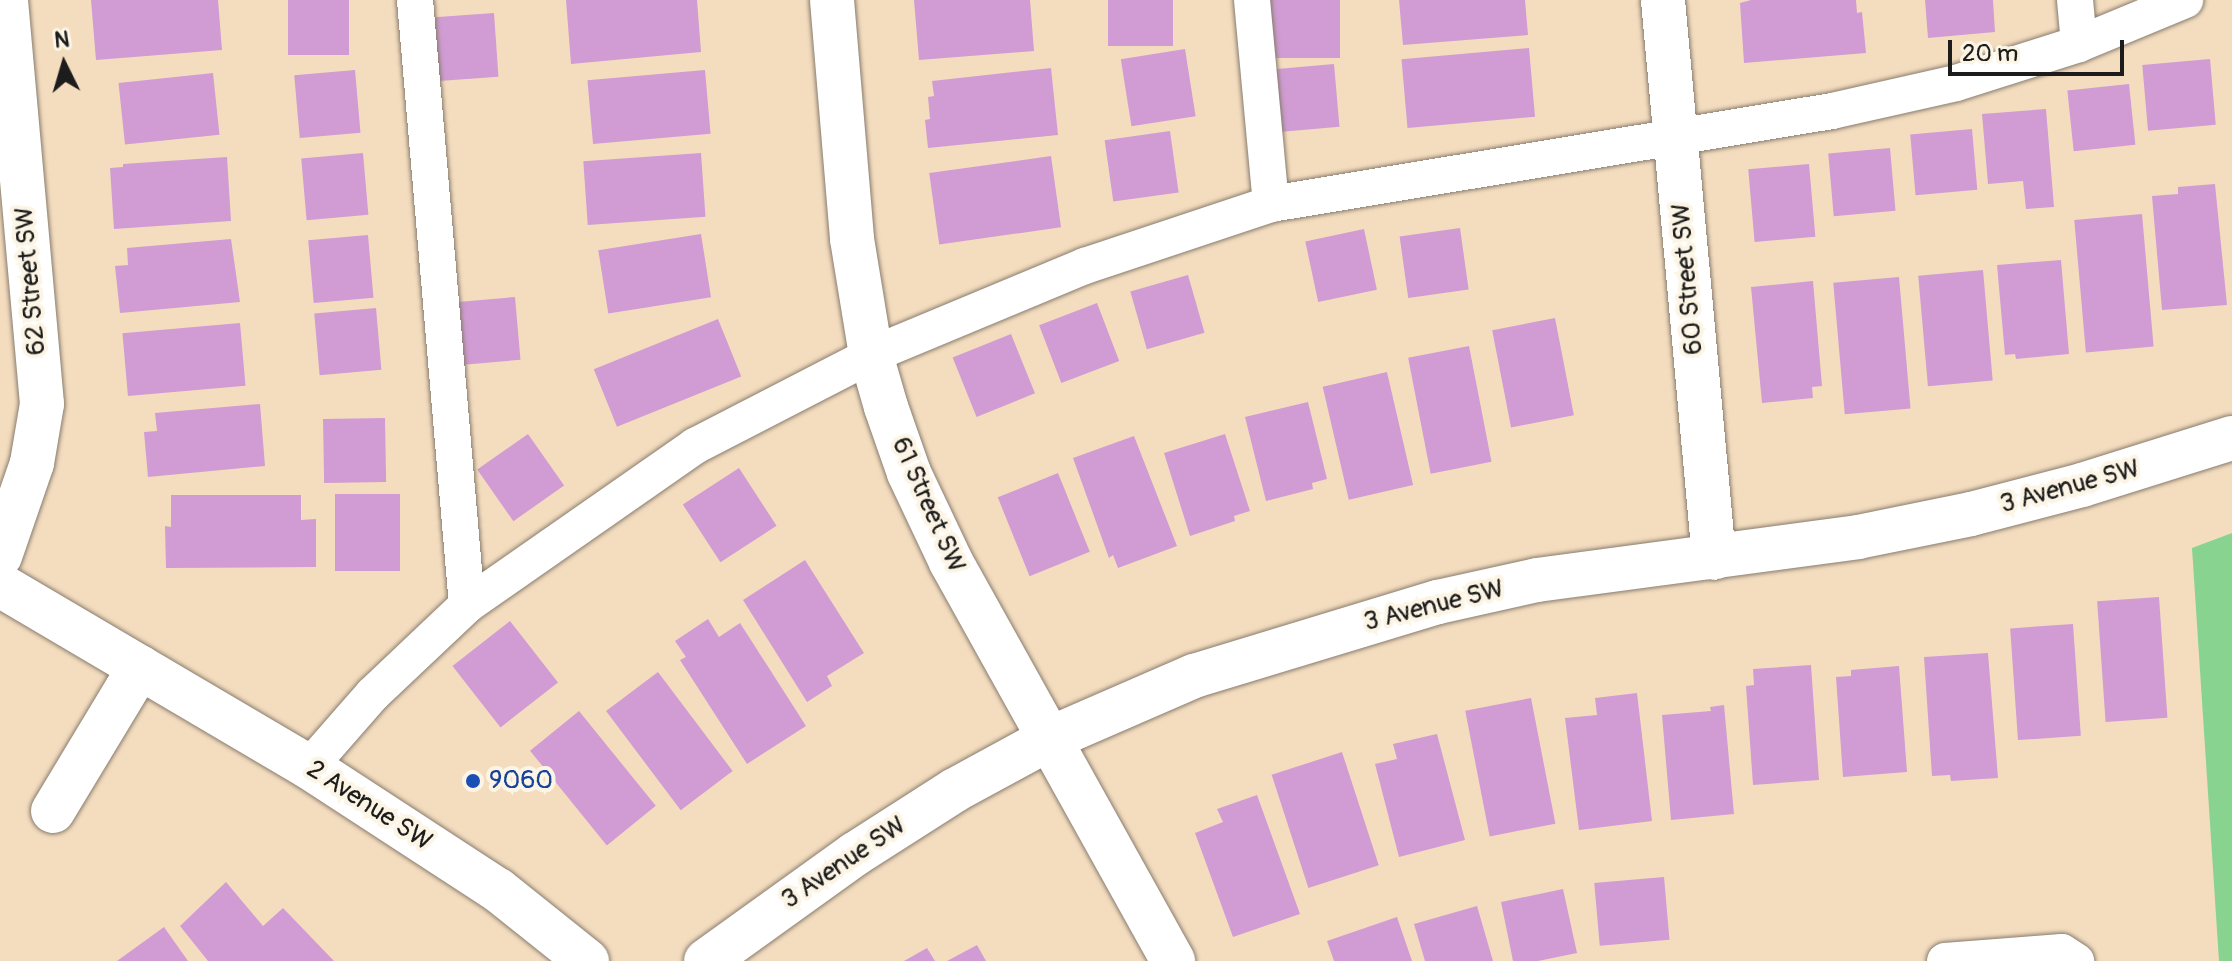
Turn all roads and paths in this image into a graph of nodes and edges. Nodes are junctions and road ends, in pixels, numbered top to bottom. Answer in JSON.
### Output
{"nodes":[{"id":1,"x":6,"y":0,"type":"edge"},
{"id":2,"x":415,"y":0,"type":"edge"},
{"id":3,"x":832,"y":0,"type":"edge"},
{"id":4,"x":1252,"y":0,"type":"edge"},
{"id":5,"x":1663,"y":0,"type":"edge"},
{"id":6,"x":2075,"y":0,"type":"edge"},
{"id":7,"x":2185,"y":0,"type":"edge"},
{"id":8,"x":2079,"y":44,"type":"junction"},
{"id":9,"x":1675,"y":136,"type":"junction"},
{"id":10,"x":1271,"y":204,"type":"junction"},
{"id":11,"x":871,"y":355,"type":"junction"},
{"id":12,"x":2232,"y":438,"type":"edge"},
{"id":13,"x":0,"y":556,"type":"edge"},
{"id":14,"x":1714,"y":558,"type":"junction"},
{"id":15,"x":0,"y":585,"type":"edge"},
{"id":16,"x":467,"y":605,"type":"junction"},
{"id":17,"x":140,"y":667,"type":"junction"},
{"id":18,"x":1049,"y":739,"type":"junction"},
{"id":19,"x":309,"y":767,"type":"junction"},
{"id":20,"x":53,"y":811,"type":"dead end"},
{"id":21,"x":587,"y":961,"type":"edge"},
{"id":22,"x":706,"y":961,"type":"edge"},
{"id":23,"x":1173,"y":961,"type":"edge"},
{"id":24,"x":1945,"y":961,"type":"edge"},
{"id":25,"x":2076,"y":961,"type":"edge"}],
"edges":[{"from":1,"to":13,"type":"street","name":"62 Street SW"},
{"from":2,"to":16,"type":"lane"},
{"from":3,"to":11,"type":"street","name":"61 Street SW"},
{"from":4,"to":10,"type":"lane"},
{"from":5,"to":9,"type":"street","name":"60 Street SW"},
{"from":6,"to":8,"type":"lane"},
{"from":7,"to":8,"type":"lane"},
{"from":8,"to":9,"type":"lane"},
{"from":9,"to":10,"type":"lane"},
{"from":9,"to":14,"type":"street","name":"60 Street SW"},
{"from":10,"to":11,"type":"lane"},
{"from":11,"to":16,"type":"lane"},
{"from":11,"to":18,"type":"street","name":"61 Street SW"},
{"from":12,"to":14,"type":"street","name":"3 Avenue SW"},
{"from":14,"to":18,"type":"street","name":"3 Avenue SW"},
{"from":15,"to":17,"type":"street","name":"2 Avenue SW"},
{"from":16,"to":19,"type":"lane"},
{"from":17,"to":19,"type":"street","name":"2 Avenue SW"},
{"from":17,"to":20,"type":"street"},
{"from":18,"to":22,"type":"street","name":"3 Avenue SW"},
{"from":18,"to":23,"type":"street","name":"61 Street SW"},
{"from":19,"to":21,"type":"street","name":"2 Avenue SW"},
{"from":24,"to":25,"type":"lane"}]}
